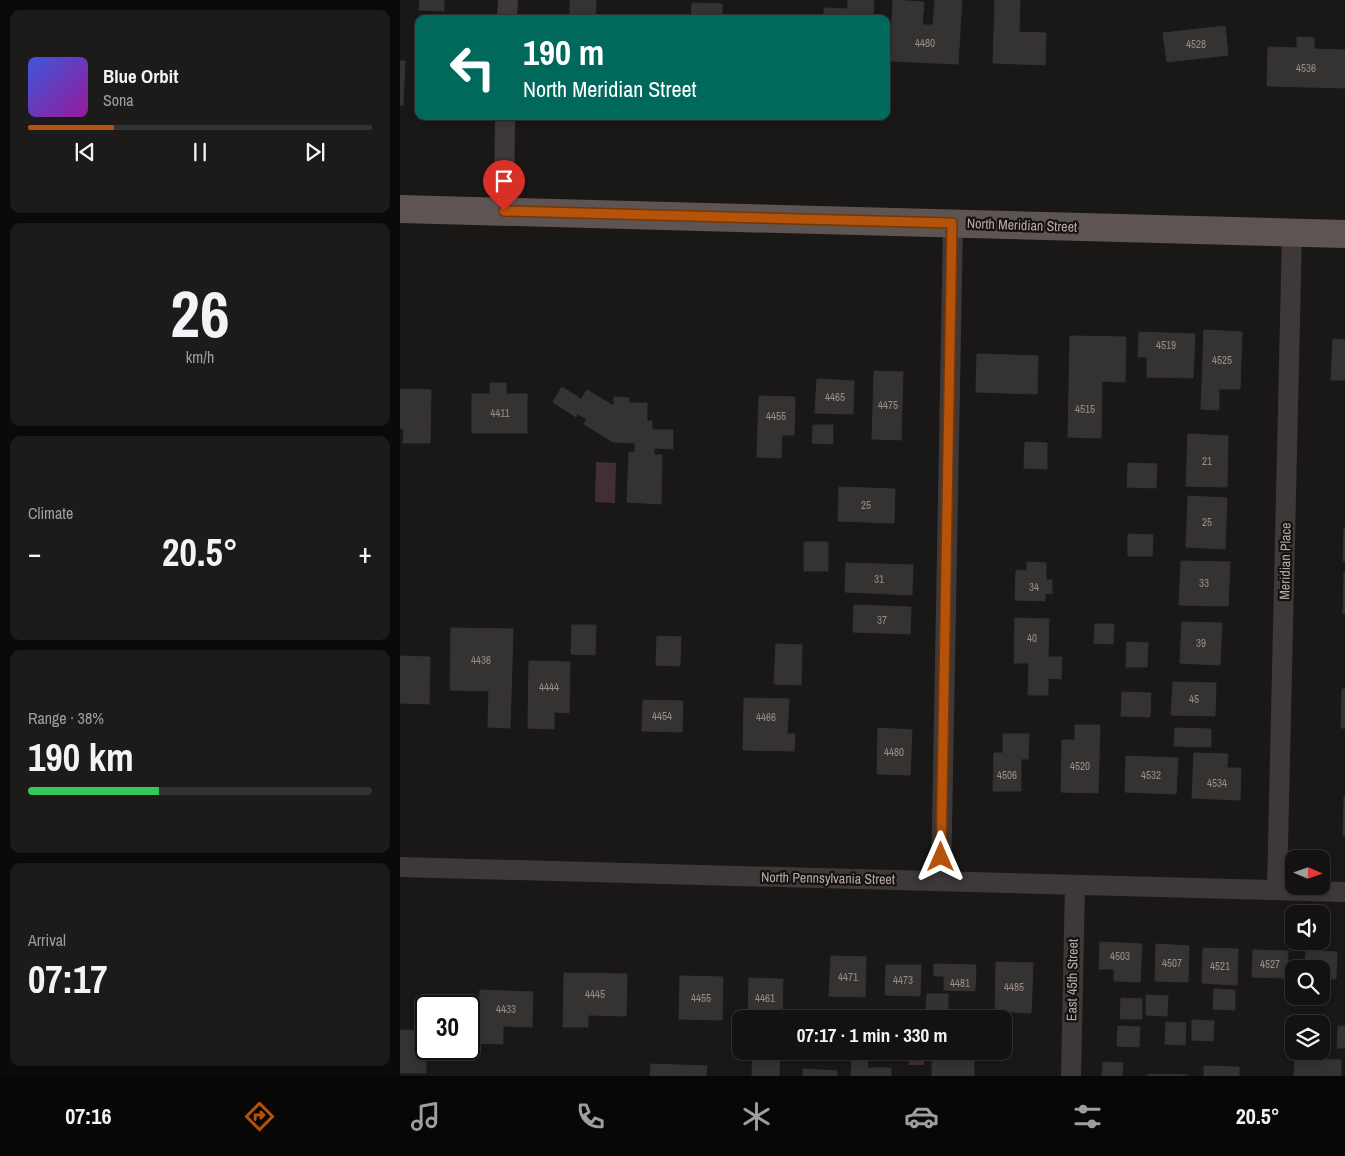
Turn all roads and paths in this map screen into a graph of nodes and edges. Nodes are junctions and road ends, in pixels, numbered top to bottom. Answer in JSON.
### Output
{"nodes":[{"id":1,"x":508,"y":0,"type":"edge"},
{"id":2,"x":507,"y":15,"type":"edge"},
{"id":3,"x":505,"y":120,"type":"edge"},
{"id":4,"x":400,"y":209,"type":"edge"},
{"id":5,"x":504,"y":211,"type":"junction"},
{"id":6,"x":952,"y":223,"type":"junction"},
{"id":7,"x":1292,"y":232,"type":"junction"},
{"id":8,"x":1345,"y":234,"type":"edge"},
{"id":9,"x":400,"y":866,"type":"edge"},
{"id":10,"x":941,"y":881,"type":"junction"},
{"id":11,"x":1075,"y":884,"type":"junction"},
{"id":12,"x":1277,"y":890,"type":"junction"},
{"id":13,"x":1345,"y":892,"type":"edge"},
{"id":14,"x":1071,"y":1076,"type":"edge"}],
"edges":[{"from":1,"to":2,"type":"street"},
{"from":3,"to":5,"type":"street"},
{"from":4,"to":5,"type":"main road","name":"North Meridian Street"},
{"from":5,"to":6,"type":"main road","name":"North Meridian Street"},
{"from":6,"to":7,"type":"main road","name":"North Meridian Street"},
{"from":6,"to":10,"type":"street"},
{"from":7,"to":8,"type":"main road","name":"North Meridian Street"},
{"from":7,"to":12,"type":"street","name":"Meridian Place"},
{"from":9,"to":10,"type":"street","name":"North Pennsylvania Street"},
{"from":10,"to":11,"type":"street","name":"North Pennsylvania Street"},
{"from":11,"to":12,"type":"street","name":"North Pennsylvania Street"},
{"from":11,"to":14,"type":"street","name":"East 45th Street"},
{"from":12,"to":13,"type":"street","name":"North Pennsylvania Street"}]}
